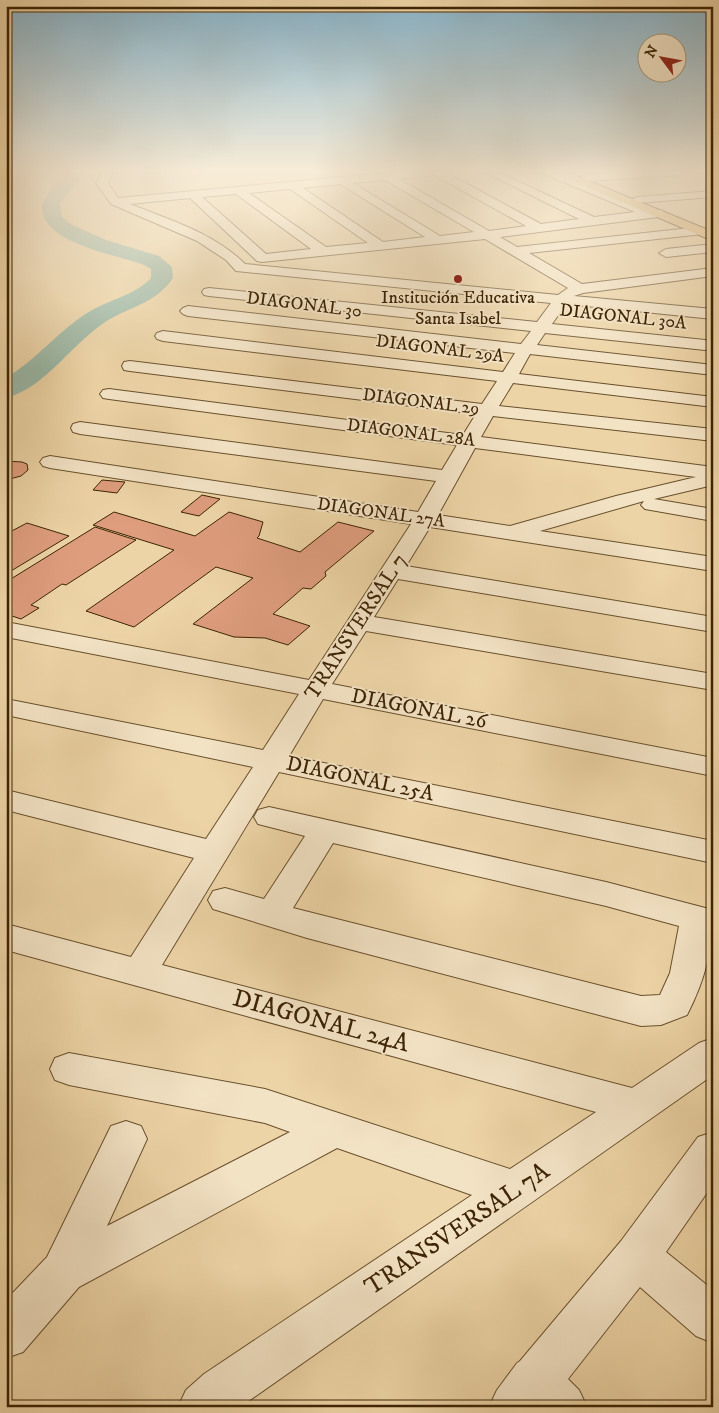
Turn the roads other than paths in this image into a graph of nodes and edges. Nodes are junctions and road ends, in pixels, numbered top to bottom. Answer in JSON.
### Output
{"nodes":[{"id":1,"x":201,"y":238,"type":"edge"},
{"id":2,"x":241,"y":238,"type":"edge"},
{"id":3,"x":304,"y":238,"type":"edge"},
{"id":4,"x":369,"y":238,"type":"edge"},
{"id":5,"x":435,"y":238,"type":"edge"},
{"id":6,"x":458,"y":238,"type":"edge"},
{"id":7,"x":491,"y":238,"type":"edge"},
{"id":8,"x":638,"y":238,"type":"edge"},
{"id":9,"x":438,"y":240,"type":"junction"},
{"id":10,"x":381,"y":246,"type":"junction"},
{"id":11,"x":713,"y":248,"type":"edge"},
{"id":12,"x":324,"y":252,"type":"junction"},
{"id":13,"x":514,"y":252,"type":"junction"},
{"id":14,"x":656,"y":255,"type":"dead end"},
{"id":15,"x":263,"y":258,"type":"junction"},
{"id":16,"x":238,"y":264,"type":"junction"},
{"id":17,"x":562,"y":265,"type":"dead end"},
{"id":18,"x":543,"y":267,"type":"junction"},
{"id":19,"x":713,"y":272,"type":"edge"},
{"id":20,"x":372,"y":280,"type":"junction"},
{"id":21,"x":580,"y":289,"type":"junction"},
{"id":22,"x":209,"y":292,"type":"junction"},
{"id":23,"x":704,"y":298,"type":"dead end"},
{"id":24,"x":561,"y":300,"type":"junction"},
{"id":25,"x":344,"y":306,"type":"junction"},
{"id":26,"x":642,"y":308,"type":"junction"},
{"id":27,"x":188,"y":311,"type":"junction"},
{"id":28,"x":713,"y":316,"type":"edge"},
{"id":29,"x":321,"y":327,"type":"junction"},
{"id":30,"x":541,"y":327,"type":"junction"},
{"id":31,"x":163,"y":336,"type":"junction"},
{"id":32,"x":705,"y":345,"type":"junction"},
{"id":33,"x":525,"y":350,"type":"junction"},
{"id":34,"x":141,"y":356,"type":"junction"},
{"id":35,"x":280,"y":367,"type":"junction"},
{"id":36,"x":706,"y":369,"type":"edge"},
{"id":37,"x":508,"y":378,"type":"junction"},
{"id":38,"x":713,"y":402,"type":"edge"},
{"id":39,"x":236,"y":410,"type":"junction"},
{"id":40,"x":487,"y":410,"type":"junction"},
{"id":41,"x":80,"y":428,"type":"junction"},
{"id":42,"x":212,"y":432,"type":"junction"},
{"id":43,"x":713,"y":435,"type":"edge"},
{"id":44,"x":470,"y":440,"type":"junction"},
{"id":45,"x":171,"y":470,"type":"junction"},
{"id":46,"x":713,"y":473,"type":"edge"},
{"id":47,"x":448,"y":478,"type":"junction"},
{"id":48,"x":713,"y":479,"type":"edge"},
{"id":49,"x":652,"y":505,"type":"dead end"},
{"id":50,"x":713,"y":515,"type":"edge"},
{"id":51,"x":424,"y":520,"type":"junction"},
{"id":52,"x":511,"y":532,"type":"junction"},
{"id":53,"x":713,"y":564,"type":"edge"},
{"id":54,"x":391,"y":570,"type":"junction"},
{"id":55,"x":359,"y":622,"type":"junction"},
{"id":56,"x":713,"y":625,"type":"edge"},
{"id":57,"x":6,"y":629,"type":"edge"},
{"id":58,"x":713,"y":682,"type":"edge"},
{"id":59,"x":316,"y":689,"type":"junction"},
{"id":60,"x":6,"y":707,"type":"edge"},
{"id":61,"x":272,"y":761,"type":"junction"},
{"id":62,"x":713,"y":767,"type":"edge"},
{"id":63,"x":6,"y":800,"type":"edge"},
{"id":64,"x":268,"y":817,"type":"dead end"},
{"id":65,"x":326,"y":830,"type":"junction"},
{"id":66,"x":214,"y":852,"type":"junction"},
{"id":67,"x":713,"y":852,"type":"edge"},
{"id":68,"x":225,"y":900,"type":"dead end"},
{"id":69,"x":272,"y":914,"type":"junction"},
{"id":70,"x":706,"y":921,"type":"edge"},
{"id":71,"x":6,"y":937,"type":"edge"},
{"id":72,"x":139,"y":973,"type":"junction"},
{"id":73,"x":713,"y":1054,"type":"edge"},
{"id":74,"x":69,"y":1069,"type":"dead end"},
{"id":75,"x":636,"y":1106,"type":"junction"},
{"id":76,"x":334,"y":1129,"type":"junction"},
{"id":77,"x":126,"y":1140,"type":"dead end"},
{"id":78,"x":713,"y":1150,"type":"edge"},
{"id":79,"x":514,"y":1190,"type":"junction"},
{"id":80,"x":637,"y":1256,"type":"junction"},
{"id":81,"x":63,"y":1272,"type":"junction"},
{"id":82,"x":713,"y":1320,"type":"edge"},
{"id":83,"x":6,"y":1335,"type":"edge"},
{"id":84,"x":537,"y":1398,"type":"edge"},
{"id":85,"x":203,"y":1407,"type":"edge"}],
"edges":[{"from":1,"to":16,"type":"street"},
{"from":2,"to":15,"type":"street"},
{"from":3,"to":12,"type":"street"},
{"from":4,"to":10,"type":"street"},
{"from":5,"to":9,"type":"street"},
{"from":6,"to":9,"type":"street"},
{"from":7,"to":13,"type":"street"},
{"from":8,"to":13,"type":"street"},
{"from":9,"to":10,"type":"street"},
{"from":10,"to":12,"type":"street"},
{"from":11,"to":14,"type":"street"},
{"from":12,"to":15,"type":"street"},
{"from":13,"to":18,"type":"street"},
{"from":15,"to":16,"type":"street"},
{"from":16,"to":20,"type":"street"},
{"from":16,"to":22,"type":"street"},
{"from":17,"to":18,"type":"street"},
{"from":18,"to":21,"type":"street"},
{"from":19,"to":21,"type":"street"},
{"from":20,"to":24,"type":"street"},
{"from":20,"to":25,"type":"street"},
{"from":21,"to":24,"type":"street","name":"TRANSVERSAL 7"},
{"from":22,"to":25,"type":"street","name":"DIAGONAL 30A"},
{"from":22,"to":27,"type":"street"},
{"from":23,"to":26,"type":"street"},
{"from":24,"to":26,"type":"street"},
{"from":24,"to":30,"type":"street","name":"TRANSVERSAL 7"},
{"from":25,"to":29,"type":"street"},
{"from":25,"to":30,"type":"street","name":"DIAGONAL 30A"},
{"from":26,"to":28,"type":"street"},
{"from":27,"to":29,"type":"street","name":"DIAGONAL 30"},
{"from":27,"to":31,"type":"street"},
{"from":28,"to":32,"type":"street"},
{"from":29,"to":33,"type":"street","name":"DIAGONAL 30"},
{"from":29,"to":35,"type":"street"},
{"from":30,"to":32,"type":"street","name":"DIAGONAL 30A"},
{"from":30,"to":33,"type":"street","name":"TRANSVERSAL 7"},
{"from":31,"to":34,"type":"street"},
{"from":31,"to":35,"type":"street","name":"DIAGONAL 29A"},
{"from":32,"to":36,"type":"street"},
{"from":33,"to":36,"type":"street","name":"DIAGONAL 30"},
{"from":33,"to":37,"type":"street","name":"TRANSVERSAL 7"},
{"from":34,"to":35,"type":"street","name":"DIAGONAL 29"},
{"from":34,"to":41,"type":"street"},
{"from":35,"to":37,"type":"street","name":"DIAGONAL 29A"},
{"from":35,"to":39,"type":"street"},
{"from":35,"to":40,"type":"street","name":"DIAGONAL 29"},
{"from":37,"to":38,"type":"street","name":"DIAGONAL 29A"},
{"from":37,"to":40,"type":"street","name":"TRANSVERSAL 7"},
{"from":39,"to":41,"type":"street","name":"DIAGONAL 28A"},
{"from":39,"to":42,"type":"street"},
{"from":39,"to":44,"type":"street","name":"DIAGONAL 28A"},
{"from":40,"to":43,"type":"street","name":"DIAGONAL 29"},
{"from":40,"to":44,"type":"street","name":"TRANSVERSAL 7"},
{"from":41,"to":42,"type":"street"},
{"from":41,"to":45,"type":"street","name":"DIAGONAL 27A"},
{"from":42,"to":45,"type":"street"},
{"from":42,"to":47,"type":"street"},
{"from":44,"to":46,"type":"street","name":"DIAGONAL 28A"},
{"from":44,"to":47,"type":"street","name":"TRANSVERSAL 7"},
{"from":45,"to":51,"type":"street","name":"DIAGONAL 27A"},
{"from":47,"to":51,"type":"street","name":"TRANSVERSAL 7"},
{"from":48,"to":52,"type":"street"},
{"from":49,"to":50,"type":"street"},
{"from":51,"to":52,"type":"street","name":"DIAGONAL 27A"},
{"from":51,"to":54,"type":"street","name":"TRANSVERSAL 7"},
{"from":52,"to":53,"type":"street","name":"DIAGONAL 27A"},
{"from":54,"to":55,"type":"street","name":"TRANSVERSAL 7"},
{"from":54,"to":56,"type":"street"},
{"from":55,"to":58,"type":"street"},
{"from":55,"to":59,"type":"street","name":"TRANSVERSAL 7"},
{"from":57,"to":59,"type":"street","name":"DIAGONAL 26"},
{"from":59,"to":61,"type":"street","name":"TRANSVERSAL 7"},
{"from":59,"to":62,"type":"street","name":"DIAGONAL 26"},
{"from":60,"to":61,"type":"street","name":"DIAGONAL 25A"},
{"from":61,"to":66,"type":"street","name":"TRANSVERSAL 7"},
{"from":61,"to":67,"type":"street","name":"DIAGONAL 25A"},
{"from":63,"to":66,"type":"street"},
{"from":64,"to":65,"type":"street"},
{"from":65,"to":69,"type":"street"},
{"from":65,"to":70,"type":"street"},
{"from":66,"to":72,"type":"street","name":"TRANSVERSAL 7"},
{"from":68,"to":69,"type":"street"},
{"from":69,"to":70,"type":"street"},
{"from":71,"to":72,"type":"street","name":"DIAGONAL 24A"},
{"from":72,"to":75,"type":"street","name":"DIAGONAL 24A"},
{"from":73,"to":75,"type":"street","name":"TRANSVERSAL 7A"},
{"from":74,"to":76,"type":"street"},
{"from":75,"to":79,"type":"street","name":"TRANSVERSAL 7A"},
{"from":76,"to":79,"type":"street"},
{"from":76,"to":81,"type":"street"},
{"from":77,"to":81,"type":"street"},
{"from":78,"to":80,"type":"street"},
{"from":79,"to":85,"type":"street","name":"TRANSVERSAL 7A"},
{"from":80,"to":82,"type":"street"},
{"from":80,"to":84,"type":"street"},
{"from":81,"to":83,"type":"street"}]}
